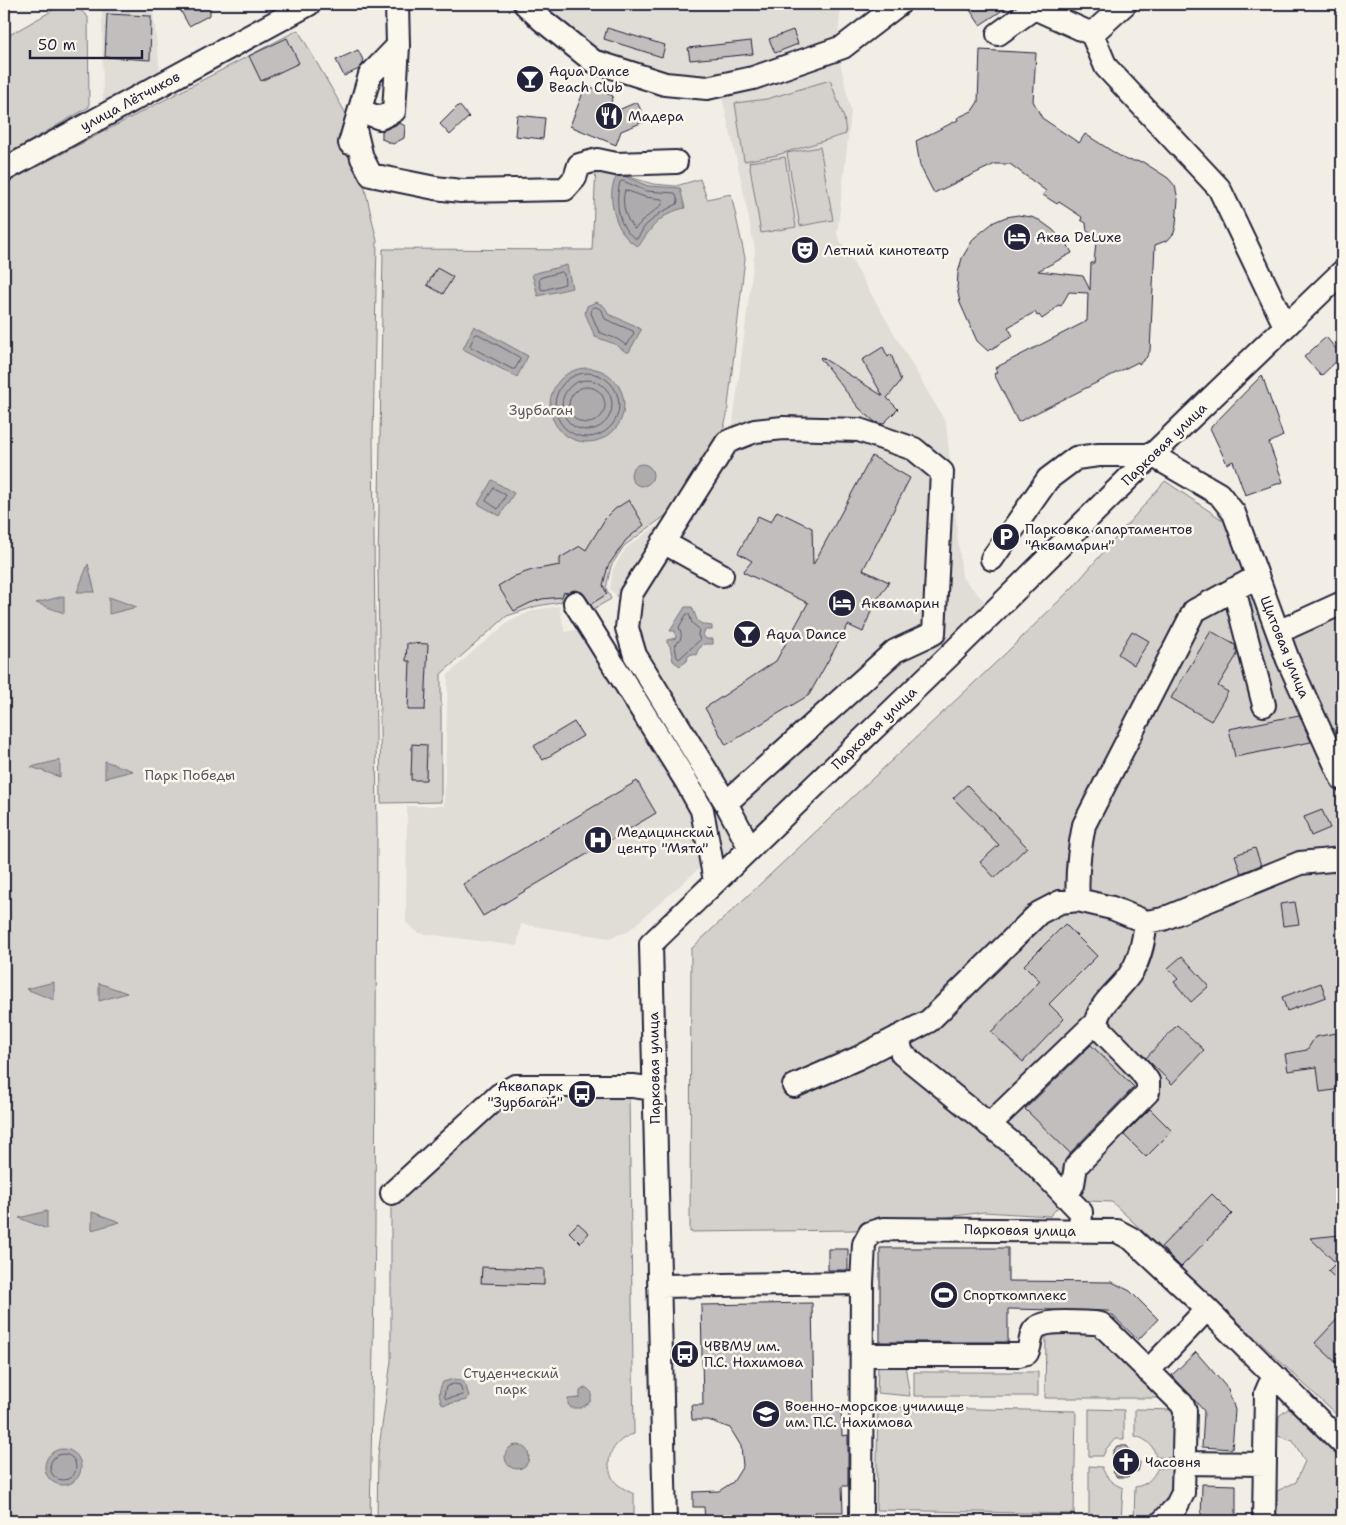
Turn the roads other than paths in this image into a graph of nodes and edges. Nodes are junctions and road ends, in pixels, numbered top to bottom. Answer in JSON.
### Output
{"nodes":[{"id":1,"x":309,"y":4,"type":"edge"},
{"id":2,"x":397,"y":4,"type":"edge"},
{"id":3,"x":525,"y":4,"type":"edge"},
{"id":4,"x":899,"y":4,"type":"edge"},
{"id":5,"x":1125,"y":4,"type":"edge"},
{"id":6,"x":1031,"y":6,"type":"edge"},
{"id":7,"x":998,"y":34,"type":"dead end"},
{"id":8,"x":1092,"y":34,"type":"junction"},
{"id":9,"x":398,"y":46,"type":"junction"},
{"id":10,"x":358,"y":120,"type":"junction"},
{"id":11,"x":346,"y":156,"type":"dead end"},
{"id":12,"x":676,"y":162,"type":"dead end"},
{"id":13,"x":4,"y":170,"type":"edge"},
{"id":14,"x":1342,"y":272,"type":"edge"},
{"id":15,"x":1285,"y":326,"type":"junction"},
{"id":16,"x":1152,"y":455,"type":"junction"},
{"id":17,"x":663,"y":542,"type":"junction"},
{"id":18,"x":992,"y":559,"type":"dead end"},
{"id":19,"x":722,"y":575,"type":"dead end"},
{"id":20,"x":1258,"y":577,"type":"junction"},
{"id":21,"x":1234,"y":589,"type":"junction"},
{"id":22,"x":575,"y":603,"type":"dead end"},
{"id":23,"x":1342,"y":603,"type":"edge"},
{"id":24,"x":1278,"y":632,"type":"junction"},
{"id":25,"x":934,"y":633,"type":"junction"},
{"id":26,"x":952,"y":652,"type":"junction"},
{"id":27,"x":1264,"y":705,"type":"dead end"},
{"id":28,"x":1342,"y":779,"type":"edge"},
{"id":29,"x":726,"y":803,"type":"junction"},
{"id":30,"x":750,"y":848,"type":"junction"},
{"id":31,"x":1342,"y":859,"type":"edge"},
{"id":32,"x":715,"y":881,"type":"junction"},
{"id":33,"x":1078,"y":900,"type":"junction"},
{"id":34,"x":1146,"y":922,"type":"junction"},
{"id":35,"x":1096,"y":1022,"type":"junction"},
{"id":36,"x":898,"y":1037,"type":"junction"},
{"id":37,"x":794,"y":1086,"type":"dead end"},
{"id":38,"x":655,"y":1089,"type":"junction"},
{"id":39,"x":989,"y":1125,"type":"junction"},
{"id":40,"x":392,"y":1194,"type":"dead end"},
{"id":41,"x":1066,"y":1197,"type":"junction"},
{"id":42,"x":1080,"y":1231,"type":"junction"},
{"id":43,"x":862,"y":1283,"type":"junction"},
{"id":44,"x":659,"y":1286,"type":"junction"},
{"id":45,"x":1207,"y":1309,"type":"junction"},
{"id":46,"x":862,"y":1356,"type":"junction"},
{"id":47,"x":1148,"y":1371,"type":"junction"},
{"id":48,"x":1277,"y":1378,"type":"junction"},
{"id":49,"x":1342,"y":1443,"type":"edge"},
{"id":50,"x":1184,"y":1462,"type":"junction"},
{"id":51,"x":1264,"y":1464,"type":"junction"},
{"id":52,"x":665,"y":1521,"type":"edge"},
{"id":53,"x":861,"y":1521,"type":"edge"},
{"id":54,"x":1163,"y":1521,"type":"edge"},
{"id":55,"x":1264,"y":1521,"type":"edge"}],
"edges":[{"from":1,"to":13,"type":"street","name":"улица Лётчиков"},
{"from":2,"to":9,"type":"street"},
{"from":3,"to":4,"type":"street"},
{"from":5,"to":8,"type":"street"},
{"from":6,"to":7,"type":"street"},
{"from":6,"to":8,"type":"street"},
{"from":8,"to":15,"type":"street"},
{"from":9,"to":10,"type":"street"},
{"from":9,"to":10,"type":"street"},
{"from":10,"to":11,"type":"street"},
{"from":10,"to":12,"type":"street"},
{"from":14,"to":15,"type":"street","name":"Парковая улица"},
{"from":15,"to":16,"type":"street","name":"Парковая улица"},
{"from":16,"to":18,"type":"street"},
{"from":16,"to":20,"type":"street","name":"Щитовая улица"},
{"from":16,"to":26,"type":"street","name":"Парковая улица"},
{"from":17,"to":19,"type":"street"},
{"from":17,"to":25,"type":"street"},
{"from":17,"to":29,"type":"street"},
{"from":20,"to":21,"type":"street"},
{"from":20,"to":24,"type":"street","name":"Щитовая улица"},
{"from":21,"to":27,"type":"street"},
{"from":21,"to":33,"type":"street"},
{"from":22,"to":32,"type":"street"},
{"from":23,"to":24,"type":"street"},
{"from":24,"to":28,"type":"street","name":"Щитовая улица"},
{"from":25,"to":26,"type":"street"},
{"from":25,"to":29,"type":"street"},
{"from":26,"to":30,"type":"street","name":"Парковая улица"},
{"from":29,"to":30,"type":"street"},
{"from":30,"to":32,"type":"street","name":"Парковая улица"},
{"from":31,"to":34,"type":"street"},
{"from":32,"to":38,"type":"street","name":"Парковая улица"},
{"from":33,"to":34,"type":"street"},
{"from":33,"to":36,"type":"street"},
{"from":34,"to":35,"type":"street"},
{"from":35,"to":39,"type":"street"},
{"from":35,"to":41,"type":"street"},
{"from":36,"to":37,"type":"street"},
{"from":36,"to":39,"type":"street"},
{"from":38,"to":40,"type":"street"},
{"from":38,"to":44,"type":"street","name":"Парковая улица"},
{"from":39,"to":41,"type":"street"},
{"from":41,"to":42,"type":"street"},
{"from":42,"to":43,"type":"street","name":"Парковая улица"},
{"from":42,"to":45,"type":"street","name":"Парковая улица"},
{"from":43,"to":44,"type":"street"},
{"from":43,"to":46,"type":"street","name":"Парковая улица"},
{"from":44,"to":52,"type":"street","name":"Парковая улица"},
{"from":45,"to":47,"type":"street"},
{"from":45,"to":48,"type":"street","name":"Парковая улица"},
{"from":46,"to":47,"type":"street"},
{"from":46,"to":53,"type":"street","name":"Парковая улица"},
{"from":47,"to":50,"type":"street"},
{"from":48,"to":49,"type":"street","name":"Парковая улица"},
{"from":48,"to":51,"type":"street"},
{"from":50,"to":51,"type":"street"},
{"from":50,"to":54,"type":"street"},
{"from":51,"to":55,"type":"street"}]}
